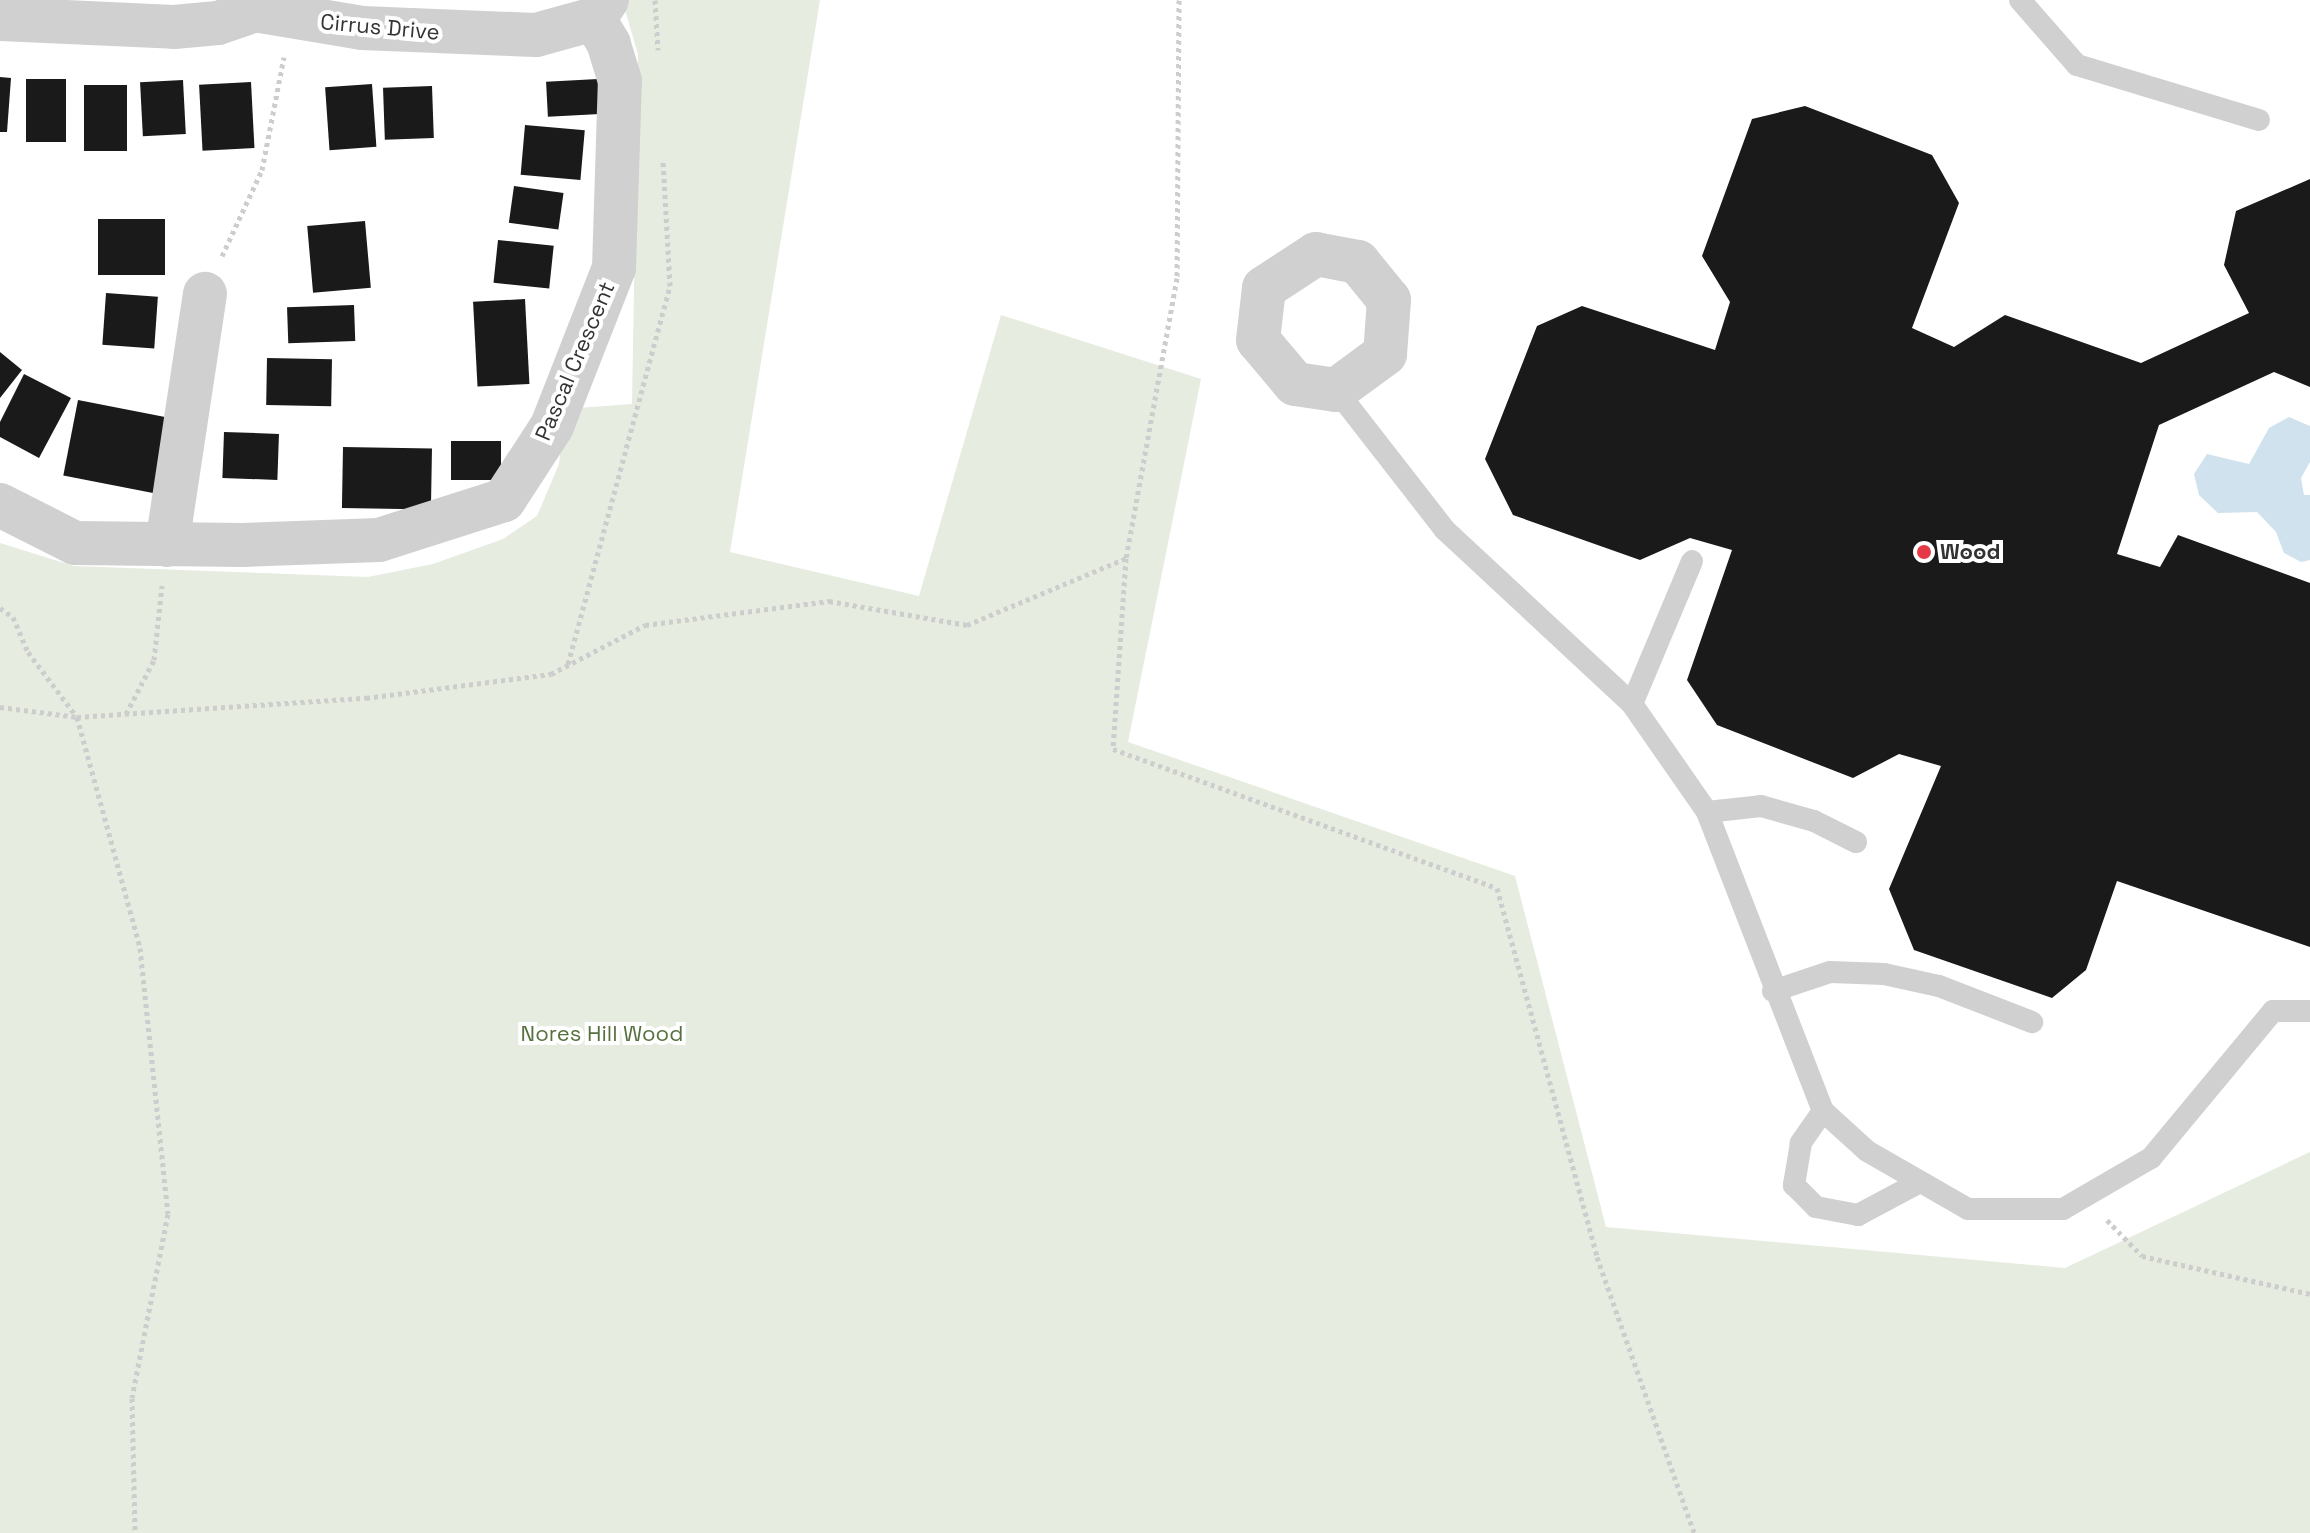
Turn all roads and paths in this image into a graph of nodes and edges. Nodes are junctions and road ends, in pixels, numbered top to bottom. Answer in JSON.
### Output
{"nodes":[{"id":1,"x":655,"y":0,"type":"edge"},
{"id":2,"x":1179,"y":0,"type":"edge"},
{"id":3,"x":2020,"y":0,"type":"edge"},
{"id":4,"x":268,"y":9,"type":"edge"},
{"id":5,"x":600,"y":9,"type":"edge"},
{"id":6,"x":0,"y":19,"type":"edge"},
{"id":7,"x":659,"y":64,"type":"dead end"},
{"id":8,"x":2259,"y":120,"type":"dead end"},
{"id":9,"x":663,"y":143,"type":"dead end"},
{"id":10,"x":205,"y":294,"type":"joint"},
{"id":11,"x":1336,"y":390,"type":"dead end"},
{"id":12,"x":0,"y":505,"type":"edge"},
{"id":13,"x":167,"y":545,"type":"junction"},
{"id":14,"x":1126,"y":558,"type":"junction"},
{"id":15,"x":1692,"y":561,"type":"dead end"},
{"id":16,"x":0,"y":608,"type":"edge"},
{"id":17,"x":568,"y":665,"type":"junction"},
{"id":18,"x":1632,"y":704,"type":"junction"},
{"id":19,"x":0,"y":707,"type":"edge"},
{"id":20,"x":126,"y":714,"type":"junction"},
{"id":21,"x":77,"y":717,"type":"junction"},
{"id":22,"x":1707,"y":812,"type":"junction"},
{"id":23,"x":1856,"y":842,"type":"dead end"},
{"id":24,"x":1773,"y":991,"type":"junction"},
{"id":25,"x":2310,"y":1011,"type":"edge"},
{"id":26,"x":2032,"y":1022,"type":"dead end"},
{"id":27,"x":1823,"y":1111,"type":"junction"},
{"id":28,"x":1918,"y":1183,"type":"junction"},
{"id":29,"x":2084,"y":1197,"type":"junction"},
{"id":30,"x":2310,"y":1294,"type":"edge"},
{"id":31,"x":135,"y":1533,"type":"edge"},
{"id":32,"x":1694,"y":1533,"type":"edge"}],
"edges":[{"from":1,"to":7,"type":"path"},
{"from":2,"to":14,"type":"path"},
{"from":3,"to":8,"type":"lane"},
{"from":4,"to":5,"type":"street","name":"Cirrus Drive"},
{"from":4,"to":6,"type":"street","name":"Cirrus Drive"},
{"from":4,"to":10,"type":"path"},
{"from":5,"to":13,"type":"street","name":"Pascal Crescent"},
{"from":9,"to":17,"type":"path"},
{"from":10,"to":13,"type":"street"},
{"from":11,"to":18,"type":"lane"},
{"from":12,"to":13,"type":"street","name":"Pascal Crescent"},
{"from":13,"to":20,"type":"path"},
{"from":14,"to":17,"type":"path"},
{"from":14,"to":32,"type":"path"},
{"from":15,"to":18,"type":"lane"},
{"from":16,"to":21,"type":"path"},
{"from":17,"to":20,"type":"path"},
{"from":18,"to":22,"type":"lane"},
{"from":19,"to":21,"type":"path"},
{"from":20,"to":21,"type":"path"},
{"from":21,"to":31,"type":"path"},
{"from":22,"to":23,"type":"lane"},
{"from":22,"to":24,"type":"lane"},
{"from":24,"to":26,"type":"lane"},
{"from":24,"to":27,"type":"lane"},
{"from":25,"to":29,"type":"lane"},
{"from":27,"to":28,"type":"lane"},
{"from":27,"to":28,"type":"lane"},
{"from":28,"to":29,"type":"lane"},
{"from":29,"to":30,"type":"path"}]}
